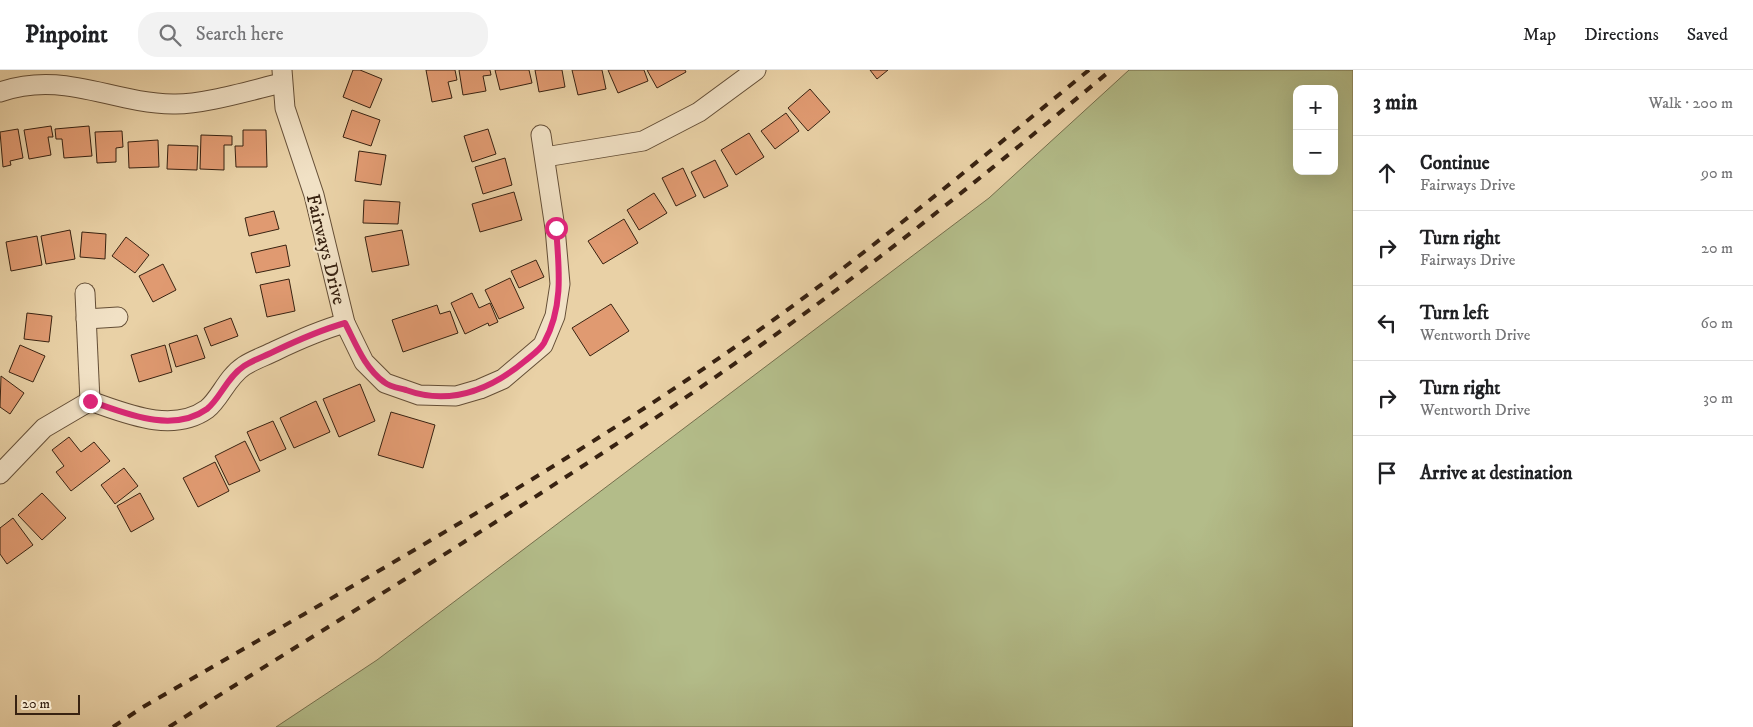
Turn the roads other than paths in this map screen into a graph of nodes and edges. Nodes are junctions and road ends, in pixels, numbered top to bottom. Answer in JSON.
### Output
{"nodes":[{"id":1,"x":756,"y":70,"type":"edge"},
{"id":2,"x":282,"y":77,"type":"edge"},
{"id":3,"x":0,"y":92,"type":"edge"},
{"id":4,"x":541,"y":135,"type":"dead end"},
{"id":5,"x":545,"y":157,"type":"junction"},
{"id":6,"x":84,"y":293,"type":"dead end"},
{"id":7,"x":118,"y":317,"type":"dead end"},
{"id":8,"x":86,"y":319,"type":"junction"},
{"id":9,"x":345,"y":323,"type":"junction"},
{"id":10,"x":90,"y":401,"type":"junction"},
{"id":11,"x":0,"y":474,"type":"edge"}],
"edges":[{"from":1,"to":5,"type":"street"},
{"from":2,"to":3,"type":"street"},
{"from":2,"to":9,"type":"street","name":"Fairways Drive"},
{"from":4,"to":5,"type":"street","name":"Fairways Drive"},
{"from":5,"to":9,"type":"street","name":"Fairways Drive"},
{"from":6,"to":8,"type":"street"},
{"from":7,"to":8,"type":"street"},
{"from":8,"to":10,"type":"street"},
{"from":9,"to":10,"type":"street"},
{"from":10,"to":11,"type":"street"}]}
